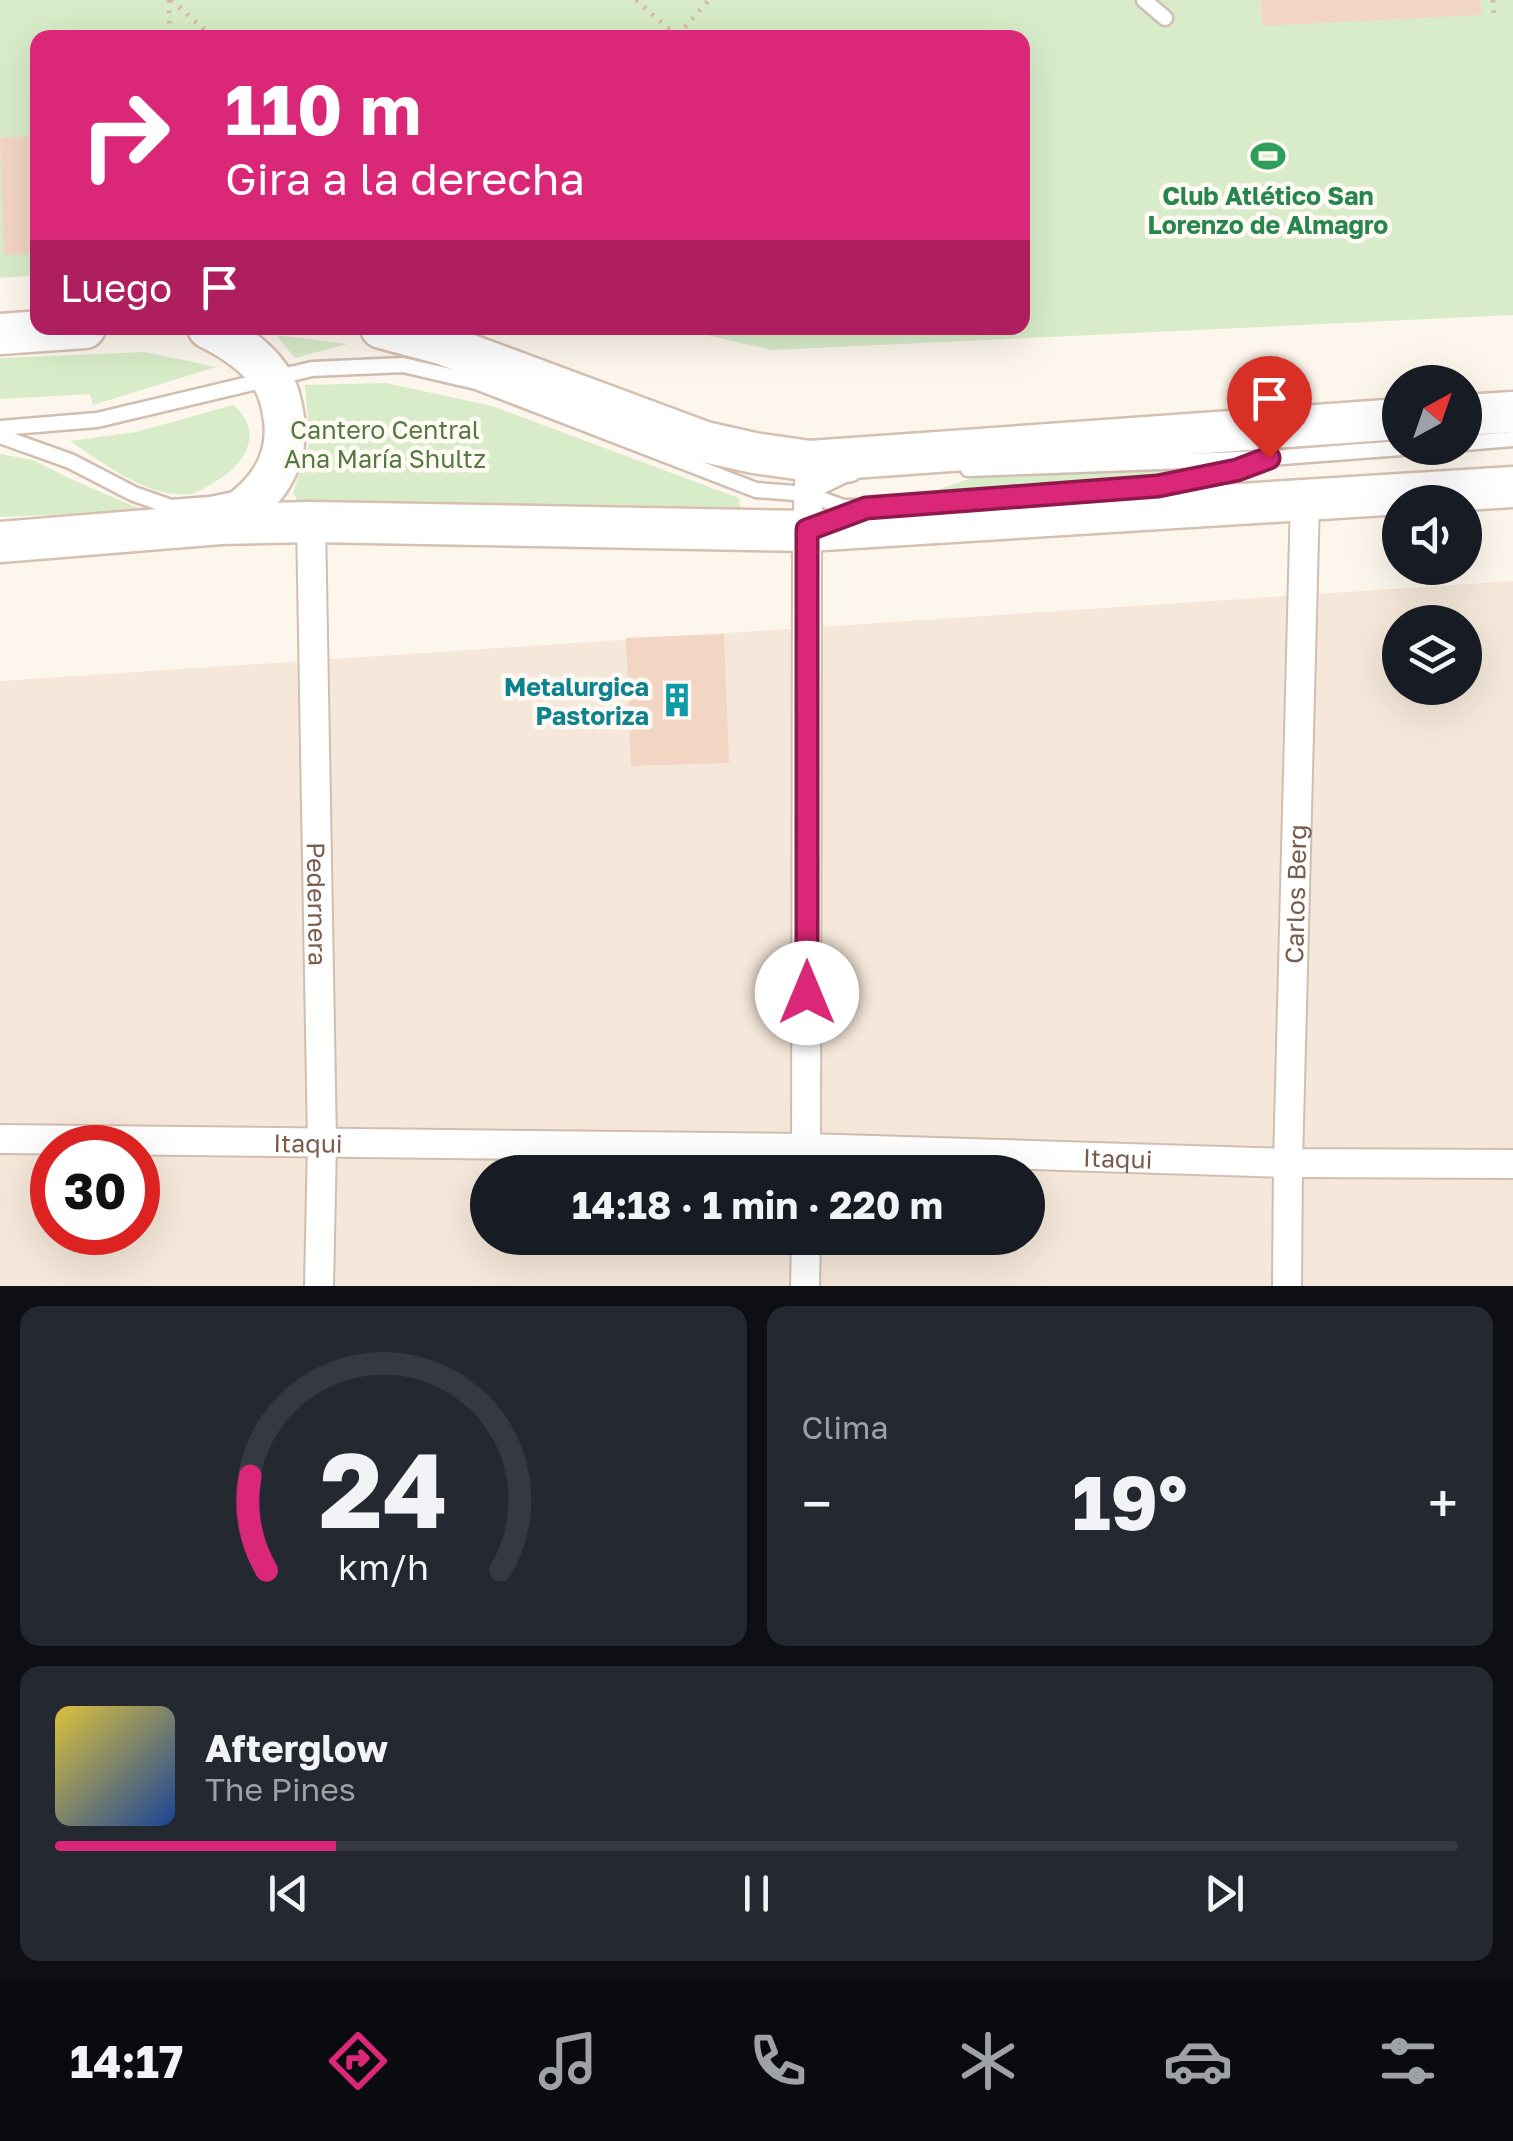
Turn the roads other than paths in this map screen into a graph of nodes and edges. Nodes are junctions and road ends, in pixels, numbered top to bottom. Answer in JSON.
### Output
{"nodes":[{"id":1,"x":1144,"y":0,"type":"edge"},
{"id":2,"x":1165,"y":18,"type":"dead end"},
{"id":3,"x":30,"y":332,"type":"edge"},
{"id":4,"x":0,"y":334,"type":"edge"},
{"id":5,"x":222,"y":335,"type":"edge"},
{"id":6,"x":407,"y":335,"type":"edge"},
{"id":7,"x":272,"y":377,"type":"junction"},
{"id":8,"x":1513,"y":412,"type":"edge"},
{"id":9,"x":1482,"y":414,"type":"edge"},
{"id":10,"x":1382,"y":421,"type":"edge"},
{"id":11,"x":0,"y":428,"type":"edge"},
{"id":12,"x":0,"y":436,"type":"edge"},
{"id":13,"x":1513,"y":439,"type":"edge"},
{"id":14,"x":1482,"y":441,"type":"edge"},
{"id":15,"x":1382,"y":449,"type":"edge"},
{"id":16,"x":1269,"y":458,"type":"junction"},
{"id":17,"x":962,"y":470,"type":"dead end"},
{"id":18,"x":864,"y":474,"type":"dead end"},
{"id":19,"x":1513,"y":486,"type":"edge"},
{"id":20,"x":265,"y":489,"type":"junction"},
{"id":21,"x":808,"y":495,"type":"junction"},
{"id":22,"x":1305,"y":499,"type":"junction"},
{"id":23,"x":942,"y":503,"type":"dead end"},
{"id":24,"x":885,"y":506,"type":"dead end"},
{"id":25,"x":866,"y":508,"type":"junction"},
{"id":26,"x":311,"y":522,"type":"junction"},
{"id":27,"x":220,"y":524,"type":"junction"},
{"id":28,"x":0,"y":542,"type":"edge"},
{"id":29,"x":0,"y":1140,"type":"edge"},
{"id":30,"x":322,"y":1143,"type":"junction"},
{"id":31,"x":664,"y":1155,"type":"edge"},
{"id":32,"x":807,"y":1155,"type":"edge"},
{"id":33,"x":1045,"y":1161,"type":"edge"},
{"id":34,"x":1288,"y":1163,"type":"junction"},
{"id":35,"x":1513,"y":1164,"type":"edge"},
{"id":36,"x":806,"y":1255,"type":"edge"},
{"id":37,"x":320,"y":1286,"type":"edge"},
{"id":38,"x":805,"y":1286,"type":"edge"},
{"id":39,"x":1287,"y":1286,"type":"edge"}],
"edges":[{"from":1,"to":2,"type":"lane"},
{"from":3,"to":4,"type":"main road"},
{"from":5,"to":7,"type":"main road"},
{"from":6,"to":21,"type":"main road"},
{"from":7,"to":11,"type":"lane"},
{"from":7,"to":20,"type":"main road"},
{"from":7,"to":21,"type":"lane"},
{"from":8,"to":9,"type":"main road"},
{"from":10,"to":21,"type":"main road"},
{"from":12,"to":20,"type":"lane"},
{"from":13,"to":14,"type":"lane"},
{"from":15,"to":16,"type":"lane"},
{"from":16,"to":17,"type":"lane"},
{"from":16,"to":23,"type":"lane"},
{"from":18,"to":21,"type":"lane"},
{"from":19,"to":22,"type":"main road"},
{"from":20,"to":27,"type":"main road"},
{"from":21,"to":22,"type":"main road"},
{"from":21,"to":25,"type":"lane"},
{"from":21,"to":25,"type":"lane"},
{"from":21,"to":26,"type":"main road"},
{"from":21,"to":32,"type":"street"},
{"from":22,"to":34,"type":"street","name":"Carlos Berg"},
{"from":24,"to":25,"type":"lane"},
{"from":26,"to":27,"type":"main road"},
{"from":26,"to":30,"type":"street","name":"Pedernera"},
{"from":27,"to":28,"type":"main road"},
{"from":29,"to":30,"type":"street","name":"Itaqui"},
{"from":30,"to":31,"type":"street","name":"Itaqui"},
{"from":30,"to":37,"type":"street","name":"Pedernera"},
{"from":33,"to":34,"type":"street","name":"Itaqui"},
{"from":34,"to":35,"type":"street","name":"Itaqui"},
{"from":34,"to":39,"type":"street","name":"Carlos Berg"},
{"from":36,"to":38,"type":"street"}]}
